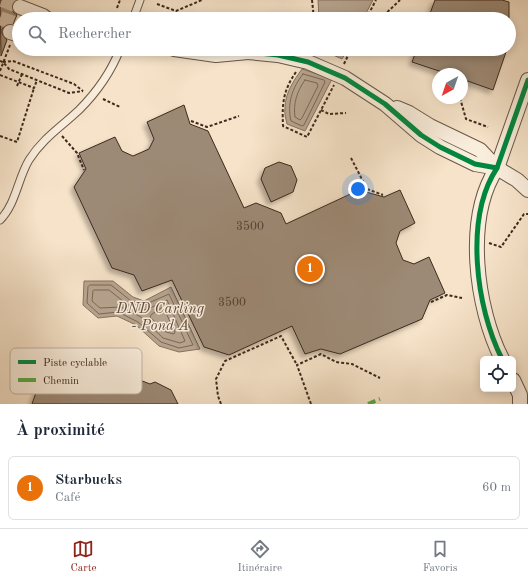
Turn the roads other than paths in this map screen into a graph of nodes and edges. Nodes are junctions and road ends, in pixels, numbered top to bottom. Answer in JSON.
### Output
{"nodes":[{"id":1,"x":140,"y":0,"type":"edge"},
{"id":2,"x":136,"y":12,"type":"edge"},
{"id":3,"x":117,"y":56,"type":"edge"},
{"id":4,"x":282,"y":56,"type":"edge"},
{"id":5,"x":528,"y":80,"type":"edge"},
{"id":6,"x":497,"y":168,"type":"junction"},
{"id":7,"x":524,"y":180,"type":"edge"},
{"id":8,"x":528,"y":190,"type":"edge"},
{"id":9,"x":0,"y":220,"type":"edge"},
{"id":10,"x":500,"y":356,"type":"edge"},
{"id":11,"x":516,"y":386,"type":"edge"},
{"id":12,"x":520,"y":404,"type":"edge"}],
"edges":[{"from":1,"to":2,"type":"lane"},
{"from":3,"to":9,"type":"lane"},
{"from":4,"to":6,"type":"street"},
{"from":5,"to":6,"type":"street"},
{"from":6,"to":7,"type":"street"},
{"from":6,"to":10,"type":"street"},
{"from":7,"to":8,"type":"street"},
{"from":11,"to":12,"type":"street"}]}
